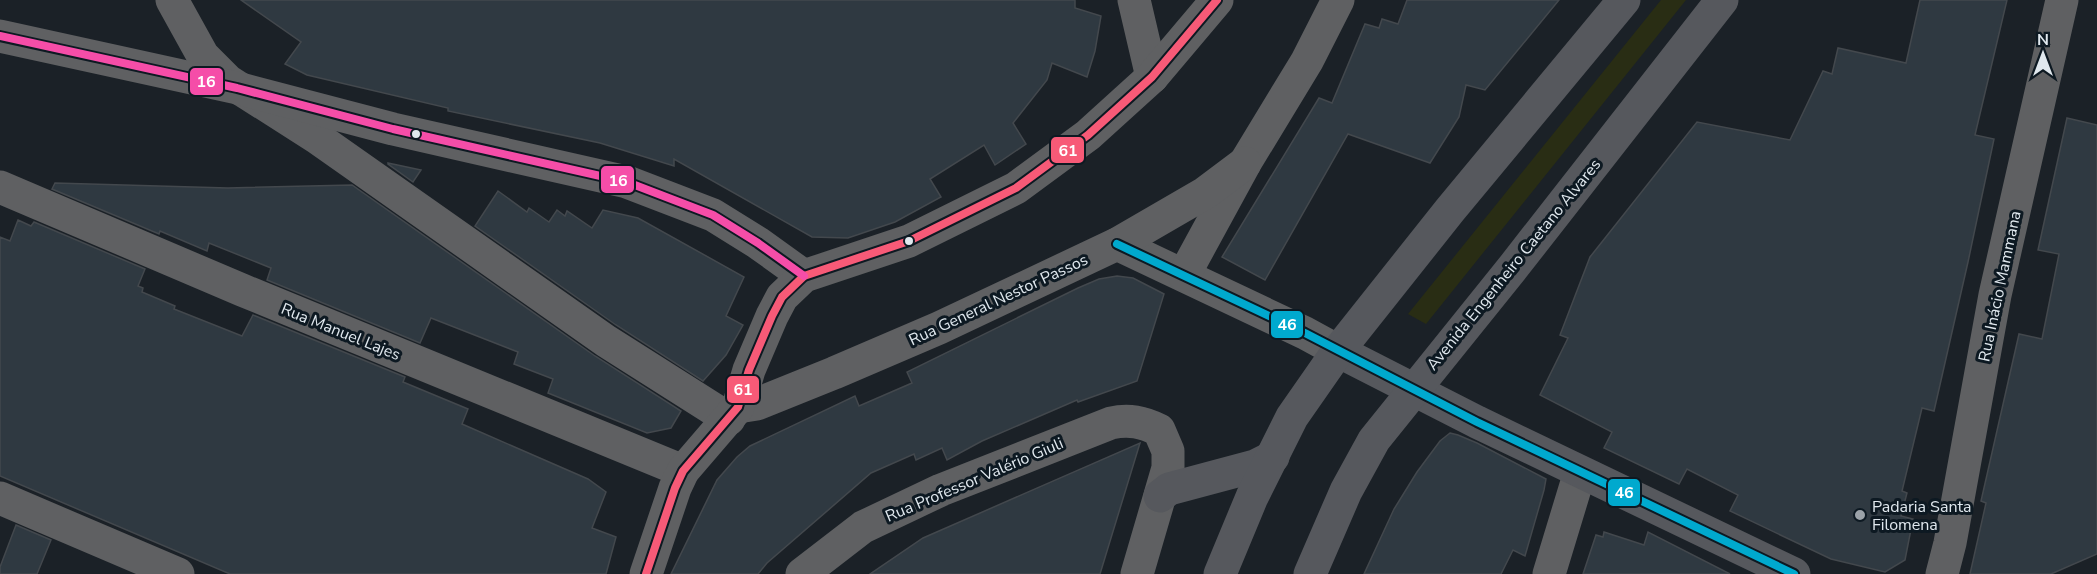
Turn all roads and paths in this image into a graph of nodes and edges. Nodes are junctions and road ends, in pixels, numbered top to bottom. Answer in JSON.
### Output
{"nodes":[{"id":1,"x":172,"y":0,"type":"edge"},
{"id":2,"x":1134,"y":0,"type":"edge"},
{"id":3,"x":1217,"y":0,"type":"edge"},
{"id":4,"x":1338,"y":0,"type":"edge"},
{"id":5,"x":1624,"y":0,"type":"edge"},
{"id":6,"x":1722,"y":0,"type":"edge"},
{"id":7,"x":2062,"y":0,"type":"edge"},
{"id":8,"x":0,"y":36,"type":"edge"},
{"id":9,"x":1152,"y":77,"type":"junction"},
{"id":10,"x":237,"y":88,"type":"junction"},
{"id":11,"x":1245,"y":163,"type":"junction"},
{"id":12,"x":0,"y":187,"type":"edge"},
{"id":13,"x":1118,"y":244,"type":"junction"},
{"id":14,"x":1184,"y":275,"type":"junction"},
{"id":15,"x":804,"y":276,"type":"junction"},
{"id":16,"x":1338,"y":351,"type":"junction"},
{"id":17,"x":1412,"y":390,"type":"junction"},
{"id":18,"x":733,"y":413,"type":"junction"},
{"id":19,"x":1273,"y":457,"type":"junction"},
{"id":20,"x":683,"y":471,"type":"junction"},
{"id":21,"x":1580,"y":472,"type":"junction"},
{"id":22,"x":1160,"y":496,"type":"junction"},
{"id":23,"x":0,"y":498,"type":"edge"},
{"id":24,"x":178,"y":574,"type":"edge"},
{"id":25,"x":646,"y":574,"type":"edge"},
{"id":26,"x":802,"y":574,"type":"edge"},
{"id":27,"x":1137,"y":574,"type":"edge"},
{"id":28,"x":1220,"y":574,"type":"edge"},
{"id":29,"x":1310,"y":574,"type":"edge"},
{"id":30,"x":1549,"y":574,"type":"edge"},
{"id":31,"x":1794,"y":574,"type":"edge"},
{"id":32,"x":1942,"y":574,"type":"edge"}],
"edges":[{"from":1,"to":10,"type":"street"},
{"from":2,"to":9,"type":"street"},
{"from":3,"to":9,"type":"street"},
{"from":4,"to":11,"type":"street","name":"Rua General Nestor Passos"},
{"from":5,"to":16,"type":"street"},
{"from":6,"to":17,"type":"street","name":"Avenida Engenheiro Caetano Alvares"},
{"from":7,"to":32,"type":"street","name":"Rua Inácio Mammana"},
{"from":8,"to":10,"type":"street"},
{"from":9,"to":15,"type":"street"},
{"from":10,"to":15,"type":"street"},
{"from":10,"to":18,"type":"street"},
{"from":11,"to":13,"type":"street","name":"Rua General Nestor Passos"},
{"from":11,"to":14,"type":"street","name":"Rua General Nestor Passos"},
{"from":12,"to":20,"type":"street","name":"Rua Manuel Lajes"},
{"from":13,"to":14,"type":"street"},
{"from":13,"to":18,"type":"street","name":"Rua General Nestor Passos"},
{"from":14,"to":16,"type":"street"},
{"from":15,"to":18,"type":"street"},
{"from":16,"to":17,"type":"street"},
{"from":16,"to":19,"type":"street"},
{"from":17,"to":21,"type":"street"},
{"from":17,"to":29,"type":"street","name":"Avenida Engenheiro Caetano Alvares"},
{"from":18,"to":20,"type":"street"},
{"from":19,"to":22,"type":"street"},
{"from":19,"to":28,"type":"street"},
{"from":20,"to":25,"type":"street"},
{"from":21,"to":30,"type":"street"},
{"from":21,"to":31,"type":"street"},
{"from":22,"to":26,"type":"street","name":"Rua Professor Valério Giuli"},
{"from":22,"to":27,"type":"street"},
{"from":23,"to":24,"type":"street"}]}
